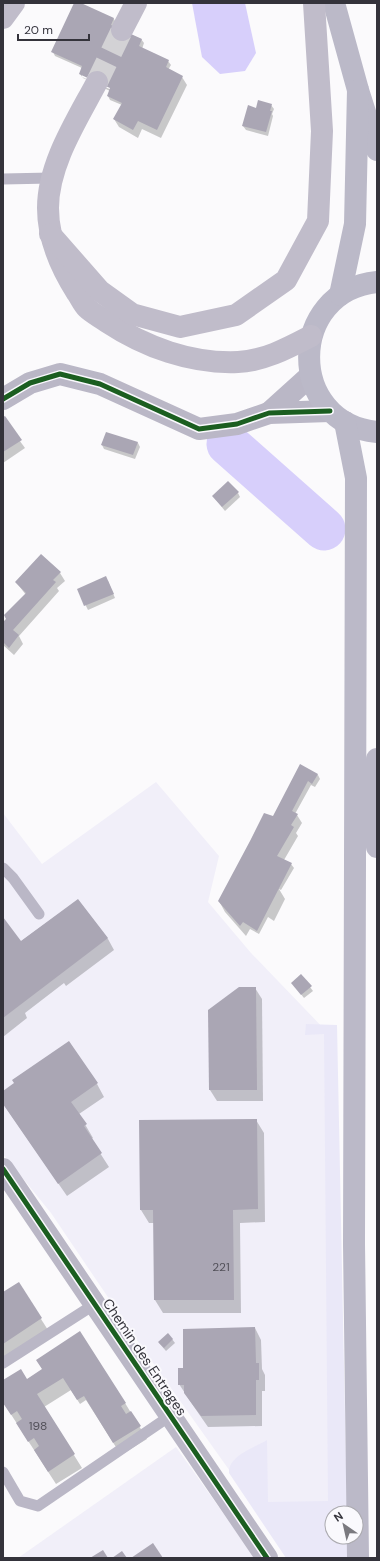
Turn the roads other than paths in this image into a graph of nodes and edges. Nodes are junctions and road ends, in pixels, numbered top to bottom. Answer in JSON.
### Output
{"nodes":[{"id":1,"x":14,"y":3,"type":"edge"},
{"id":2,"x":136,"y":3,"type":"edge"},
{"id":3,"x":314,"y":3,"type":"edge"},
{"id":4,"x":334,"y":3,"type":"edge"},
{"id":5,"x":3,"y":18,"type":"edge"},
{"id":6,"x":122,"y":30,"type":"tunnel mouth"},
{"id":7,"x":97,"y":82,"type":"tunnel mouth"},
{"id":8,"x":358,"y":90,"type":"junction"},
{"id":9,"x":377,"y":150,"type":"edge"},
{"id":10,"x":52,"y":178,"type":"junction"},
{"id":11,"x":3,"y":179,"type":"edge"},
{"id":12,"x":50,"y":234,"type":"junction"},
{"id":13,"x":377,"y":282,"type":"edge"},
{"id":14,"x":340,"y":295,"type":"junction"},
{"id":15,"x":311,"y":336,"type":"junction"},
{"id":16,"x":310,"y":376,"type":"junction"},
{"id":17,"x":3,"y":399,"type":"edge"},
{"id":18,"x":269,"y":413,"type":"junction"},
{"id":19,"x":338,"y":417,"type":"junction"},
{"id":20,"x":377,"y":432,"type":"edge"},
{"id":21,"x":377,"y":759,"type":"edge"},
{"id":22,"x":377,"y":846,"type":"edge"},
{"id":23,"x":3,"y":868,"type":"edge"},
{"id":24,"x":39,"y":914,"type":"dead end"},
{"id":25,"x":3,"y":1168,"type":"edge"},
{"id":26,"x":95,"y":1304,"type":"junction"},
{"id":27,"x":3,"y":1363,"type":"edge"},
{"id":28,"x":170,"y":1416,"type":"junction"},
{"id":29,"x":3,"y":1472,"type":"edge"},
{"id":30,"x":267,"y":1558,"type":"edge"},
{"id":31,"x":358,"y":1558,"type":"edge"}],
"edges":[{"from":1,"to":5,"type":"highway"},
{"from":2,"to":6,"type":"highway"},
{"from":3,"to":12,"type":"highway"},
{"from":4,"to":8,"type":"main road"},
{"from":7,"to":10,"type":"highway"},
{"from":8,"to":9,"type":"main road"},
{"from":8,"to":14,"type":"main road"},
{"from":10,"to":11,"type":"lane"},
{"from":10,"to":12,"type":"highway"},
{"from":12,"to":15,"type":"highway"},
{"from":13,"to":14,"type":"main road"},
{"from":14,"to":15,"type":"main road"},
{"from":15,"to":16,"type":"main road"},
{"from":16,"to":18,"type":"street"},
{"from":16,"to":19,"type":"main road"},
{"from":17,"to":18,"type":"street"},
{"from":18,"to":19,"type":"street"},
{"from":19,"to":20,"type":"main road"},
{"from":19,"to":31,"type":"main road"},
{"from":21,"to":22,"type":"main road"},
{"from":23,"to":24,"type":"lane"},
{"from":25,"to":26,"type":"street","name":"Chemin des Entrages"},
{"from":26,"to":27,"type":"lane"},
{"from":26,"to":28,"type":"street","name":"Chemin des Entrages"},
{"from":28,"to":29,"type":"lane"},
{"from":28,"to":30,"type":"street","name":"Chemin des Entrages"}]}
